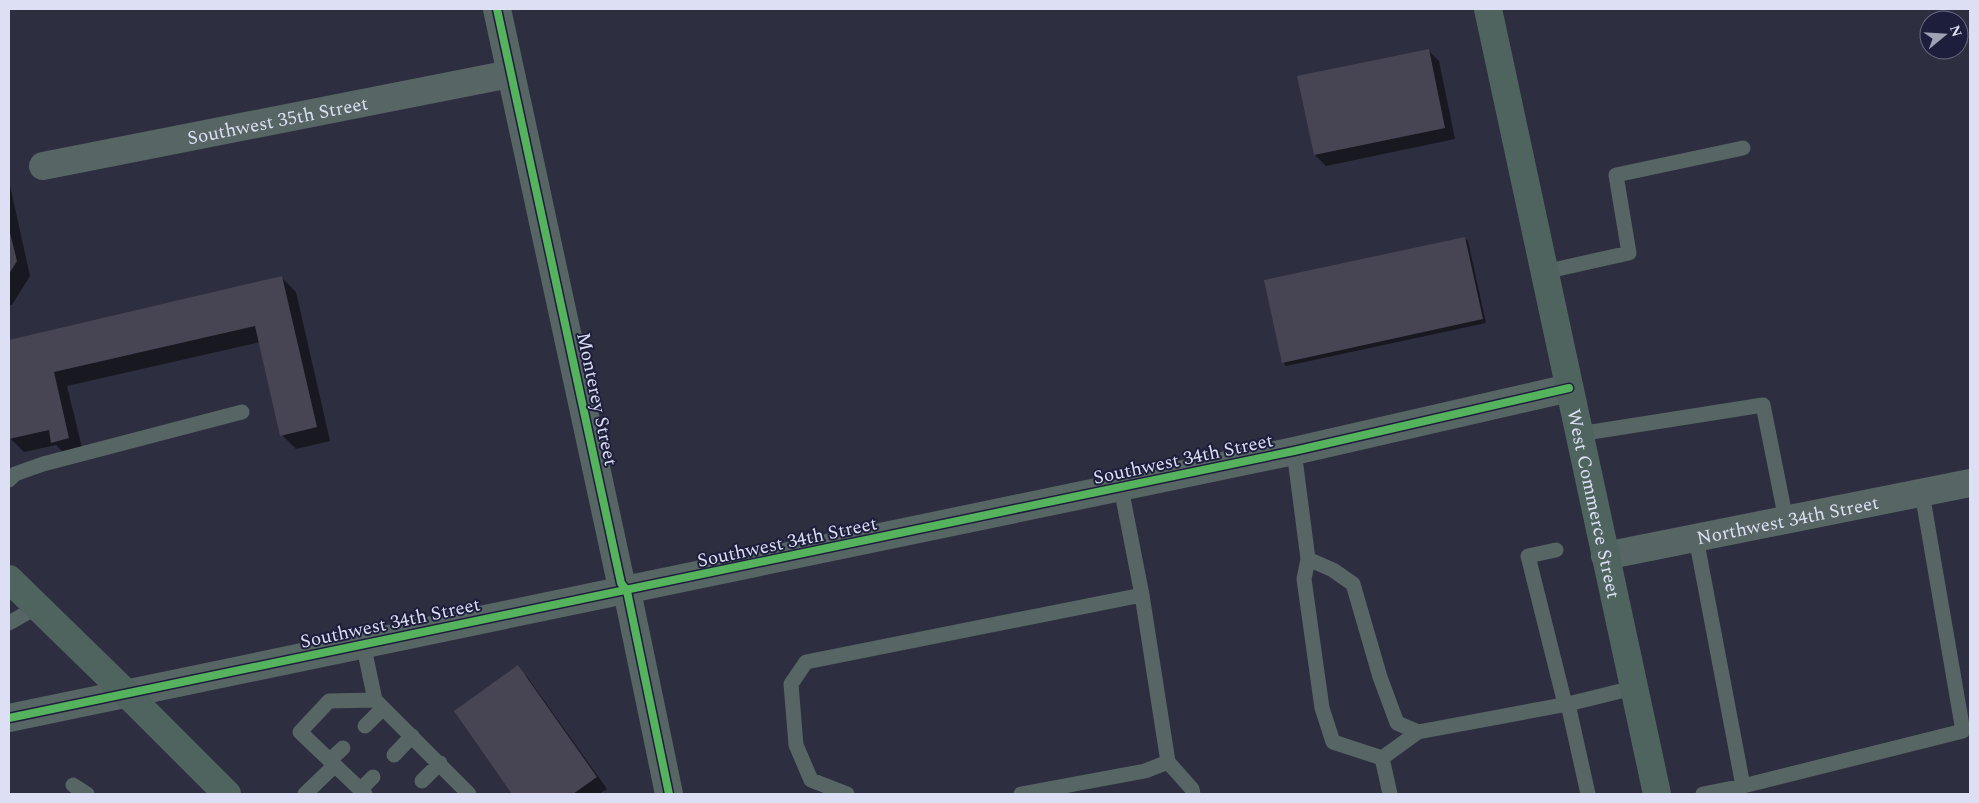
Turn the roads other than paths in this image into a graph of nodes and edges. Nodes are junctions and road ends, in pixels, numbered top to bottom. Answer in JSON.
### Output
{"nodes":[{"id":1,"x":497,"y":9,"type":"edge"},
{"id":2,"x":1488,"y":9,"type":"edge"},
{"id":3,"x":510,"y":74,"type":"junction"},
{"id":4,"x":1743,"y":148,"type":"dead end"},
{"id":5,"x":43,"y":166,"type":"dead end"},
{"id":6,"x":1544,"y":272,"type":"junction"},
{"id":7,"x":1569,"y":388,"type":"junction"},
{"id":8,"x":242,"y":412,"type":"dead end"},
{"id":9,"x":1579,"y":434,"type":"junction"},
{"id":10,"x":1294,"y":452,"type":"junction"},
{"id":11,"x":9,"y":480,"type":"edge"},
{"id":12,"x":1970,"y":483,"type":"edge"},
{"id":13,"x":1121,"y":488,"type":"junction"},
{"id":14,"x":1922,"y":493,"type":"junction"},
{"id":15,"x":1786,"y":520,"type":"junction"},
{"id":16,"x":1696,"y":538,"type":"junction"},
{"id":17,"x":1556,"y":550,"type":"dead end"},
{"id":18,"x":1605,"y":556,"type":"junction"},
{"id":19,"x":1308,"y":559,"type":"junction"},
{"id":20,"x":9,"y":579,"type":"edge"},
{"id":21,"x":627,"y":591,"type":"junction"},
{"id":22,"x":1142,"y":595,"type":"junction"},
{"id":23,"x":37,"y":607,"type":"junction"},
{"id":24,"x":9,"y":623,"type":"edge"},
{"id":25,"x":363,"y":643,"type":"junction"},
{"id":26,"x":1634,"y":688,"type":"junction"},
{"id":27,"x":126,"y":693,"type":"junction"},
{"id":28,"x":379,"y":704,"type":"junction"},
{"id":29,"x":1567,"y":704,"type":"junction"},
{"id":30,"x":9,"y":718,"type":"edge"},
{"id":31,"x":365,"y":726,"type":"dead end"},
{"id":32,"x":1418,"y":732,"type":"junction"},
{"id":33,"x":412,"y":736,"type":"junction"},
{"id":34,"x":343,"y":748,"type":"dead end"},
{"id":35,"x":394,"y":754,"type":"dead end"},
{"id":36,"x":1382,"y":758,"type":"junction"},
{"id":37,"x":1168,"y":762,"type":"junction"},
{"id":38,"x":332,"y":763,"type":"junction"},
{"id":39,"x":440,"y":763,"type":"junction"},
{"id":40,"x":373,"y":776,"type":"dead end"},
{"id":41,"x":422,"y":781,"type":"dead end"},
{"id":42,"x":73,"y":784,"type":"dead end"},
{"id":43,"x":1743,"y":786,"type":"junction"},
{"id":44,"x":363,"y":792,"type":"edge"},
{"id":45,"x":87,"y":794,"type":"edge"},
{"id":46,"x":227,"y":794,"type":"edge"},
{"id":47,"x":305,"y":794,"type":"edge"},
{"id":48,"x":468,"y":794,"type":"edge"},
{"id":49,"x":669,"y":794,"type":"edge"},
{"id":50,"x":847,"y":794,"type":"edge"},
{"id":51,"x":1021,"y":794,"type":"edge"},
{"id":52,"x":1193,"y":794,"type":"edge"},
{"id":53,"x":1390,"y":794,"type":"edge"},
{"id":54,"x":1588,"y":794,"type":"edge"},
{"id":55,"x":1657,"y":794,"type":"edge"},
{"id":56,"x":1703,"y":794,"type":"edge"}],
"edges":[{"from":1,"to":3,"type":"street","name":"Monterey Street"},
{"from":2,"to":6,"type":"main road","name":"West Commerce Street"},
{"from":3,"to":5,"type":"street","name":"Southwest 35th Street"},
{"from":3,"to":21,"type":"street","name":"Monterey Street"},
{"from":4,"to":6,"type":"lane"},
{"from":6,"to":7,"type":"main road","name":"West Commerce Street"},
{"from":7,"to":9,"type":"main road","name":"West Commerce Street"},
{"from":7,"to":10,"type":"street","name":"Southwest 34th Street"},
{"from":8,"to":11,"type":"lane"},
{"from":9,"to":15,"type":"lane"},
{"from":9,"to":18,"type":"main road","name":"West Commerce Street"},
{"from":10,"to":13,"type":"street","name":"Southwest 34th Street"},
{"from":10,"to":19,"type":"lane"},
{"from":12,"to":14,"type":"street","name":"Northwest 34th Street"},
{"from":13,"to":21,"type":"street","name":"Southwest 34th Street"},
{"from":13,"to":22,"type":"lane"},
{"from":14,"to":15,"type":"street","name":"Northwest 34th Street"},
{"from":14,"to":43,"type":"lane"},
{"from":15,"to":16,"type":"street","name":"Northwest 34th Street"},
{"from":16,"to":18,"type":"street","name":"Northwest 34th Street"},
{"from":16,"to":43,"type":"lane"},
{"from":17,"to":29,"type":"lane"},
{"from":18,"to":26,"type":"main road","name":"West Commerce Street"},
{"from":19,"to":32,"type":"lane"},
{"from":19,"to":36,"type":"lane"},
{"from":20,"to":23,"type":"main road"},
{"from":21,"to":25,"type":"street","name":"Southwest 34th Street"},
{"from":21,"to":49,"type":"street","name":"Monterey Street"},
{"from":22,"to":37,"type":"lane"},
{"from":22,"to":50,"type":"lane"},
{"from":23,"to":24,"type":"lane"},
{"from":23,"to":27,"type":"main road"},
{"from":25,"to":27,"type":"street","name":"Southwest 34th Street"},
{"from":25,"to":28,"type":"lane"},
{"from":26,"to":29,"type":"lane"},
{"from":26,"to":55,"type":"main road","name":"West Commerce Street"},
{"from":27,"to":30,"type":"street","name":"Southwest 34th Street"},
{"from":27,"to":46,"type":"main road"},
{"from":28,"to":31,"type":"lane"},
{"from":28,"to":33,"type":"lane"},
{"from":28,"to":38,"type":"lane"},
{"from":29,"to":32,"type":"lane"},
{"from":29,"to":54,"type":"lane"},
{"from":32,"to":36,"type":"lane"},
{"from":33,"to":35,"type":"lane"},
{"from":33,"to":39,"type":"lane"},
{"from":34,"to":38,"type":"lane"},
{"from":36,"to":53,"type":"lane"},
{"from":37,"to":51,"type":"lane"},
{"from":37,"to":52,"type":"lane"},
{"from":38,"to":44,"type":"lane"},
{"from":38,"to":47,"type":"lane"},
{"from":39,"to":41,"type":"lane"},
{"from":39,"to":48,"type":"lane"},
{"from":40,"to":44,"type":"lane"},
{"from":42,"to":45,"type":"lane"},
{"from":43,"to":56,"type":"lane"}]}
